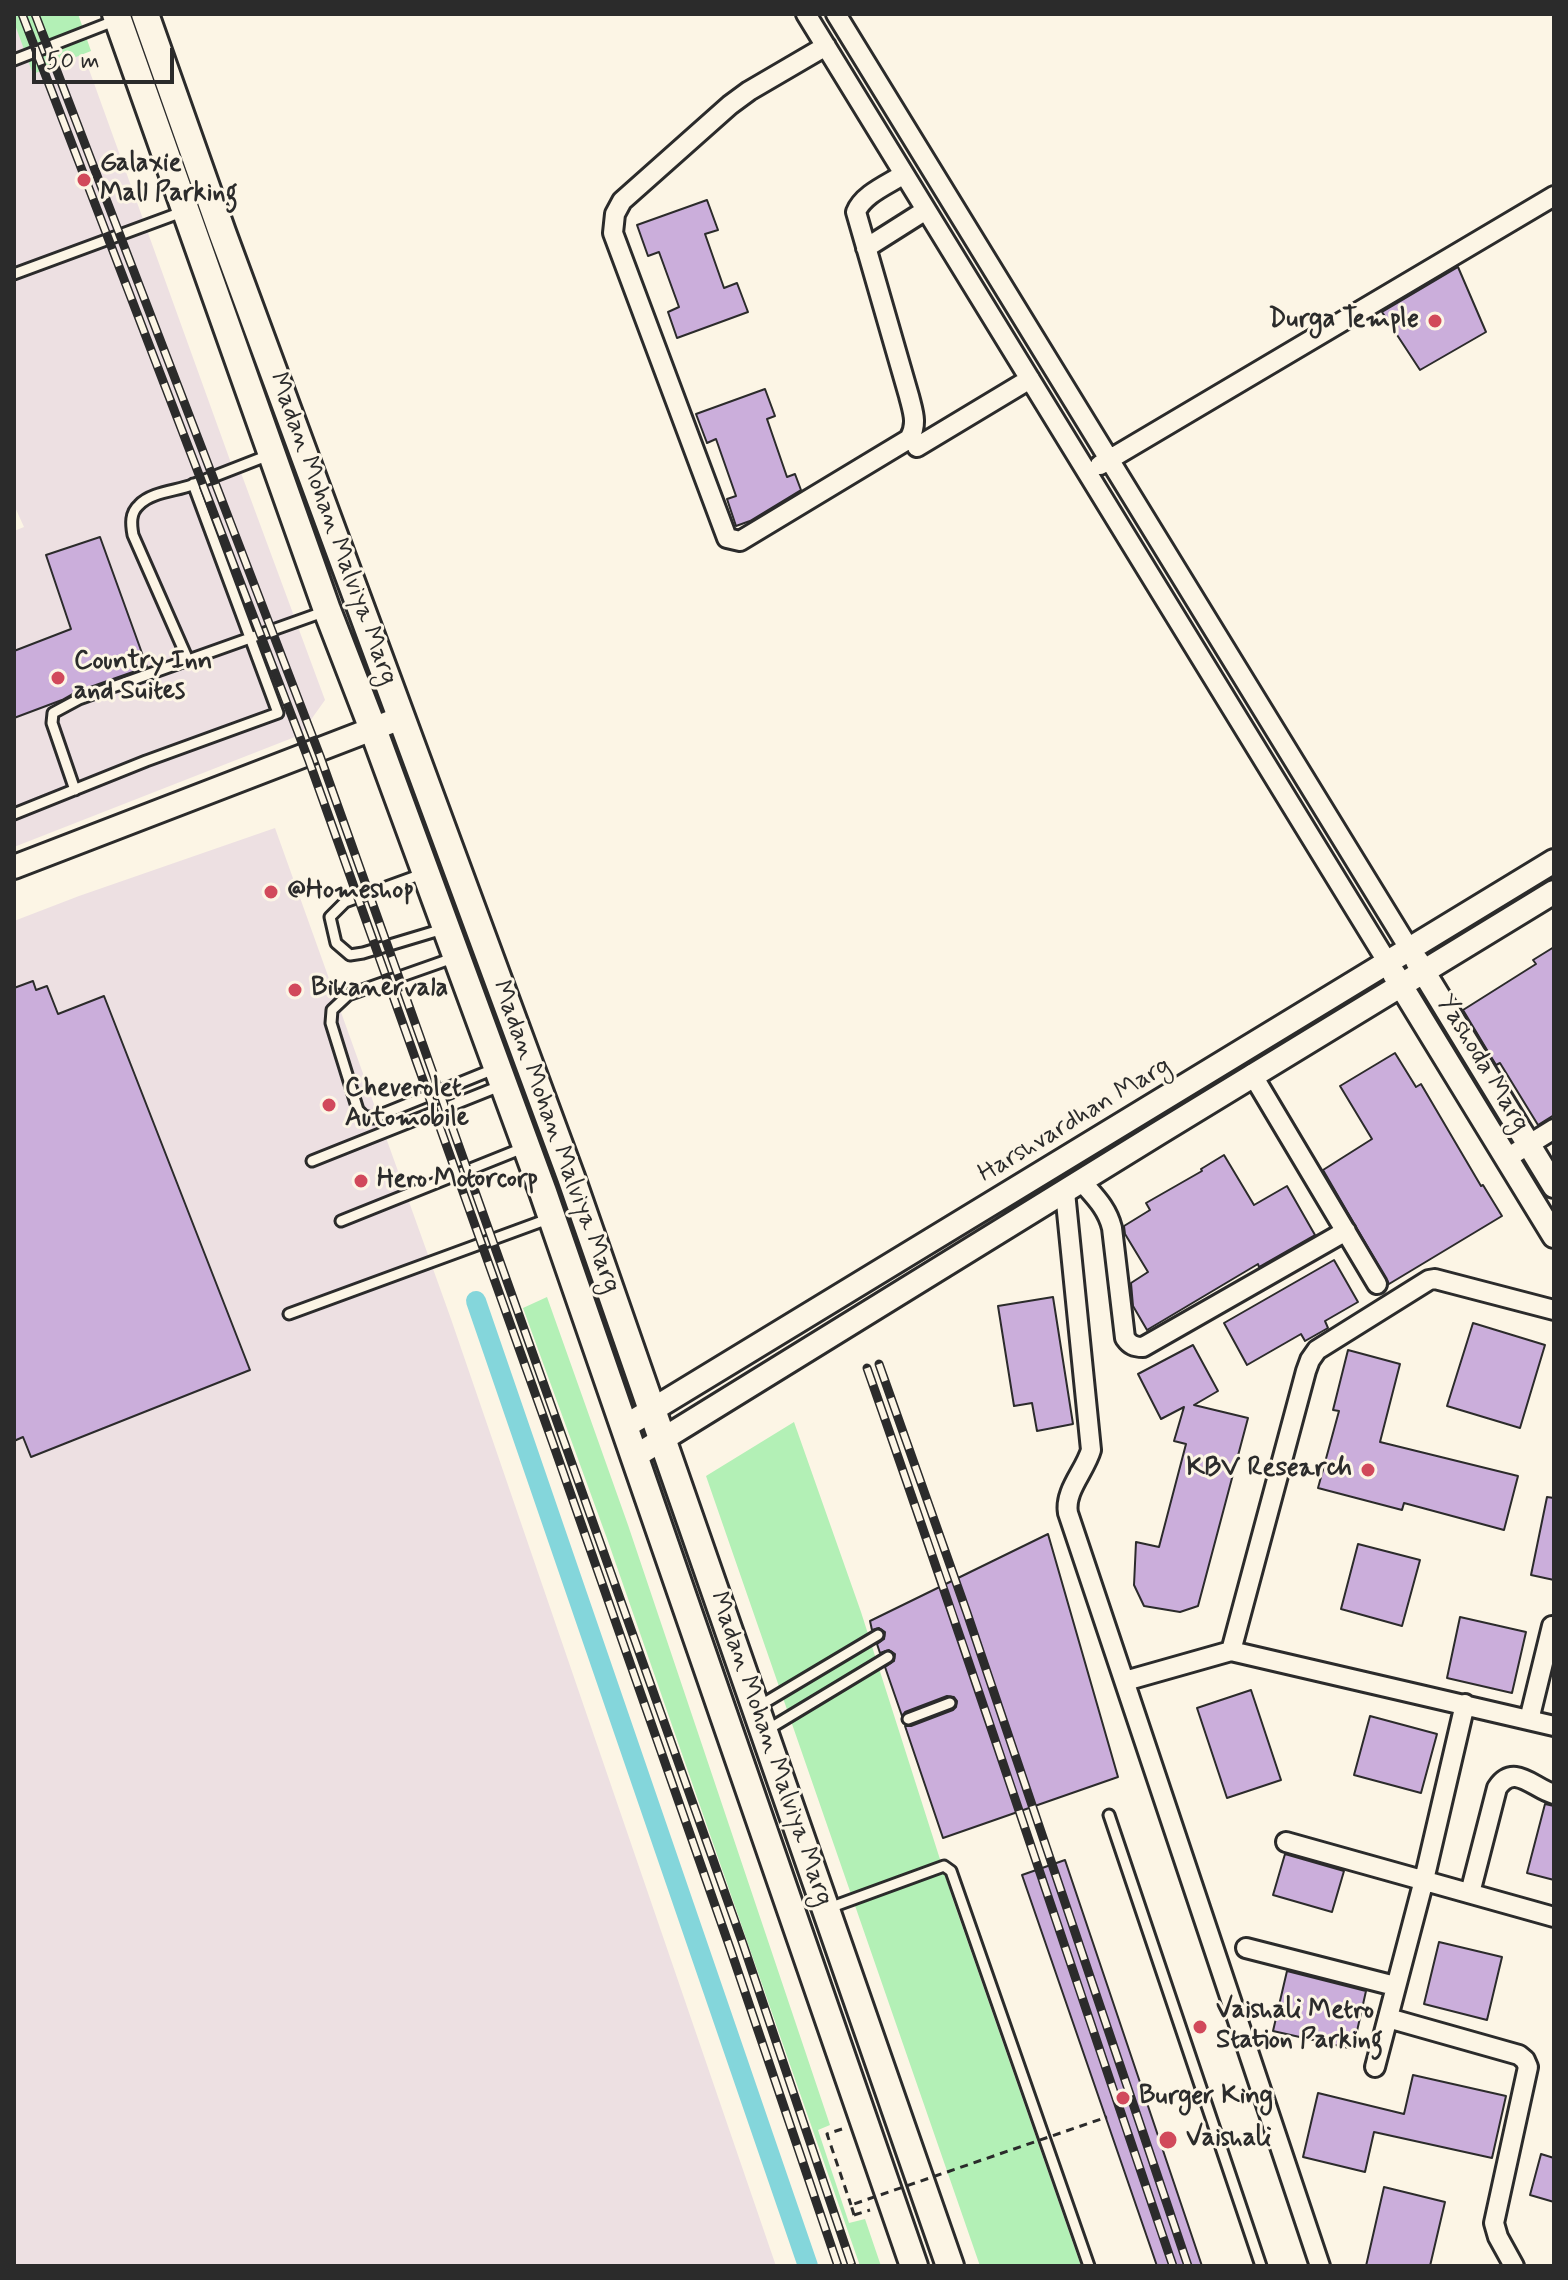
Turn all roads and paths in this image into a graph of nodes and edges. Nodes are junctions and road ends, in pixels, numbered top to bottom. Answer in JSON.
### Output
{"nodes":[{"id":1,"x":836,"y":14,"type":"edge"},
{"id":2,"x":810,"y":16,"type":"edge"},
{"id":3,"x":116,"y":17,"type":"edge"},
{"id":4,"x":150,"y":17,"type":"edge"},
{"id":5,"x":826,"y":46,"type":"junction"},
{"id":6,"x":14,"y":60,"type":"edge"},
{"id":7,"x":904,"y":174,"type":"junction"},
{"id":8,"x":1554,"y":196,"type":"edge"},
{"id":9,"x":926,"y":210,"type":"junction"},
{"id":10,"x":185,"y":211,"type":"junction"},
{"id":11,"x":866,"y":248,"type":"junction"},
{"id":12,"x":14,"y":274,"type":"edge"},
{"id":13,"x":1030,"y":379,"type":"junction"},
{"id":14,"x":917,"y":447,"type":"dead end"},
{"id":15,"x":272,"y":454,"type":"junction"},
{"id":16,"x":1109,"y":460,"type":"junction"},
{"id":17,"x":1087,"y":473,"type":"junction"},
{"id":18,"x":193,"y":484,"type":"junction"},
{"id":19,"x":327,"y":610,"type":"junction"},
{"id":20,"x":251,"y":636,"type":"junction"},
{"id":21,"x":188,"y":660,"type":"junction"},
{"id":22,"x":401,"y":718,"type":"junction"},
{"id":23,"x":373,"y":729,"type":"junction"},
{"id":24,"x":75,"y":790,"type":"junction"},
{"id":25,"x":14,"y":814,"type":"edge"},
{"id":26,"x":1554,"y":861,"type":"edge"},
{"id":27,"x":14,"y":867,"type":"edge"},
{"id":28,"x":426,"y":873,"type":"junction"},
{"id":29,"x":1554,"y":892,"type":"edge"},
{"id":30,"x":446,"y":928,"type":"junction"},
{"id":31,"x":1410,"y":950,"type":"junction"},
{"id":32,"x":457,"y":957,"type":"junction"},
{"id":33,"x":1388,"y":963,"type":"junction"},
{"id":34,"x":1423,"y":971,"type":"junction"},
{"id":35,"x":1401,"y":984,"type":"junction"},
{"id":36,"x":1252,"y":1074,"type":"junction"},
{"id":37,"x":500,"y":1076,"type":"junction"},
{"id":38,"x":1554,"y":1129,"type":"edge"},
{"id":39,"x":1528,"y":1144,"type":"junction"},
{"id":40,"x":526,"y":1147,"type":"junction"},
{"id":41,"x":1507,"y":1158,"type":"junction"},
{"id":42,"x":312,"y":1161,"type":"dead end"},
{"id":43,"x":1554,"y":1186,"type":"edge"},
{"id":44,"x":1074,"y":1187,"type":"junction"},
{"id":45,"x":551,"y":1218,"type":"junction"},
{"id":46,"x":341,"y":1221,"type":"dead end"},
{"id":47,"x":1346,"y":1231,"type":"junction"},
{"id":48,"x":1554,"y":1236,"type":"edge"},
{"id":49,"x":1377,"y":1284,"type":"dead end"},
{"id":50,"x":1554,"y":1310,"type":"edge"},
{"id":51,"x":289,"y":1314,"type":"dead end"},
{"id":52,"x":652,"y":1409,"type":"junction"},
{"id":53,"x":624,"y":1427,"type":"junction"},
{"id":54,"x":663,"y":1440,"type":"junction"},
{"id":55,"x":634,"y":1457,"type":"junction"},
{"id":56,"x":1552,"y":1626,"type":"dead end"},
{"id":57,"x":878,"y":1635,"type":"dead end"},
{"id":58,"x":1231,"y":1651,"type":"junction"},
{"id":59,"x":888,"y":1657,"type":"dead end"},
{"id":60,"x":1125,"y":1681,"type":"junction"},
{"id":61,"x":950,"y":1703,"type":"dead end"},
{"id":62,"x":1465,"y":1704,"type":"junction"},
{"id":63,"x":760,"y":1719,"type":"junction"},
{"id":64,"x":908,"y":1719,"type":"dead end"},
{"id":65,"x":1529,"y":1720,"type":"junction"},
{"id":66,"x":1554,"y":1726,"type":"edge"},
{"id":67,"x":1554,"y":1794,"type":"edge"},
{"id":68,"x":1109,"y":1815,"type":"dead end"},
{"id":69,"x":1286,"y":1842,"type":"dead end"},
{"id":70,"x":1424,"y":1880,"type":"junction"},
{"id":71,"x":1470,"y":1893,"type":"junction"},
{"id":72,"x":826,"y":1909,"type":"junction"},
{"id":73,"x":1554,"y":1917,"type":"edge"},
{"id":74,"x":1246,"y":1948,"type":"dead end"},
{"id":75,"x":1395,"y":1986,"type":"junction"},
{"id":76,"x":1388,"y":2018,"type":"junction"},
{"id":77,"x":1375,"y":2067,"type":"dead end"},
{"id":78,"x":1107,"y":2117,"type":"dead end"},
{"id":79,"x":827,"y":2134,"type":"dead end"},
{"id":80,"x":851,"y":2205,"type":"junction"},
{"id":81,"x":854,"y":2215,"type":"dead end"},
{"id":82,"x":914,"y":2266,"type":"edge"},
{"id":83,"x":950,"y":2266,"type":"edge"},
{"id":84,"x":1089,"y":2266,"type":"edge"},
{"id":85,"x":1261,"y":2266,"type":"edge"},
{"id":86,"x":1320,"y":2266,"type":"edge"},
{"id":87,"x":1514,"y":2266,"type":"edge"}],
"edges":[{"from":1,"to":16,"type":"street"},
{"from":2,"to":5,"type":"street"},
{"from":3,"to":6,"type":"lane"},
{"from":3,"to":10,"type":"main road","name":"Madan Mohan Malviya Marg"},
{"from":4,"to":22,"type":"main road","name":"Madan Mohan Malviya Marg"},
{"from":5,"to":7,"type":"street"},
{"from":5,"to":11,"type":"street"},
{"from":7,"to":9,"type":"street"},
{"from":7,"to":11,"type":"street"},
{"from":8,"to":16,"type":"street"},
{"from":9,"to":11,"type":"street"},
{"from":9,"to":13,"type":"street"},
{"from":10,"to":12,"type":"lane"},
{"from":10,"to":15,"type":"main road","name":"Madan Mohan Malviya Marg"},
{"from":13,"to":14,"type":"street"},
{"from":13,"to":17,"type":"street"},
{"from":15,"to":18,"type":"lane"},
{"from":15,"to":19,"type":"main road","name":"Madan Mohan Malviya Marg"},
{"from":16,"to":17,"type":"street"},
{"from":16,"to":31,"type":"street"},
{"from":17,"to":33,"type":"street"},
{"from":18,"to":20,"type":"lane"},
{"from":18,"to":21,"type":"lane"},
{"from":19,"to":20,"type":"lane"},
{"from":19,"to":23,"type":"main road","name":"Madan Mohan Malviya Marg"},
{"from":20,"to":21,"type":"lane"},
{"from":20,"to":24,"type":"lane"},
{"from":21,"to":24,"type":"lane"},
{"from":22,"to":23,"type":"street"},
{"from":22,"to":52,"type":"main road","name":"Madan Mohan Malviya Marg"},
{"from":23,"to":27,"type":"street"},
{"from":23,"to":28,"type":"main road","name":"Madan Mohan Malviya Marg"},
{"from":24,"to":25,"type":"lane"},
{"from":26,"to":31,"type":"street","name":"Harshvardhan Marg"},
{"from":28,"to":30,"type":"main road","name":"Madan Mohan Malviya Marg"},
{"from":28,"to":30,"type":"lane"},
{"from":29,"to":34,"type":"street","name":"Harshvardhan Marg"},
{"from":30,"to":32,"type":"main road","name":"Madan Mohan Malviya Marg"},
{"from":31,"to":33,"type":"street","name":"Harshvardhan Marg"},
{"from":31,"to":34,"type":"street","name":"Yashoda Marg"},
{"from":32,"to":37,"type":"main road","name":"Madan Mohan Malviya Marg"},
{"from":32,"to":37,"type":"lane"},
{"from":33,"to":35,"type":"street","name":"Yashoda Marg"},
{"from":33,"to":52,"type":"street","name":"Harshvardhan Marg"},
{"from":34,"to":35,"type":"street","name":"Harshvardhan Marg"},
{"from":34,"to":39,"type":"street","name":"Yashoda Marg"},
{"from":35,"to":36,"type":"street","name":"Harshvardhan Marg"},
{"from":35,"to":41,"type":"street","name":"Yashoda Marg"},
{"from":36,"to":44,"type":"street","name":"Harshvardhan Marg"},
{"from":36,"to":47,"type":"street"},
{"from":37,"to":40,"type":"main road","name":"Madan Mohan Malviya Marg"},
{"from":37,"to":42,"type":"lane"},
{"from":38,"to":39,"type":"street"},
{"from":39,"to":41,"type":"street"},
{"from":39,"to":43,"type":"street","name":"Yashoda Marg"},
{"from":40,"to":45,"type":"main road","name":"Madan Mohan Malviya Marg"},
{"from":40,"to":46,"type":"lane"},
{"from":41,"to":48,"type":"street","name":"Yashoda Marg"},
{"from":44,"to":47,"type":"street"},
{"from":44,"to":54,"type":"street","name":"Harshvardhan Marg"},
{"from":44,"to":60,"type":"street"},
{"from":45,"to":51,"type":"lane"},
{"from":45,"to":53,"type":"main road","name":"Madan Mohan Malviya Marg"},
{"from":47,"to":49,"type":"street"},
{"from":50,"to":58,"type":"street"},
{"from":52,"to":53,"type":"street","name":"Harshvardhan Marg"},
{"from":52,"to":54,"type":"main road","name":"Madan Mohan Malviya Marg"},
{"from":53,"to":55,"type":"main road","name":"Madan Mohan Malviya Marg"},
{"from":54,"to":55,"type":"street","name":"Harshvardhan Marg"},
{"from":54,"to":63,"type":"main road","name":"Madan Mohan Malviya Marg"},
{"from":55,"to":82,"type":"main road","name":"Madan Mohan Malviya Marg"},
{"from":56,"to":65,"type":"street"},
{"from":57,"to":63,"type":"lane"},
{"from":58,"to":60,"type":"street"},
{"from":58,"to":62,"type":"street"},
{"from":59,"to":63,"type":"lane"},
{"from":60,"to":86,"type":"street"},
{"from":61,"to":64,"type":"lane"},
{"from":62,"to":65,"type":"street"},
{"from":62,"to":70,"type":"street"},
{"from":63,"to":72,"type":"main road","name":"Madan Mohan Malviya Marg"},
{"from":65,"to":66,"type":"street"},
{"from":67,"to":71,"type":"street"},
{"from":68,"to":85,"type":"lane"},
{"from":69,"to":70,"type":"street"},
{"from":70,"to":71,"type":"street"},
{"from":70,"to":75,"type":"street"},
{"from":71,"to":73,"type":"street"},
{"from":72,"to":83,"type":"main road","name":"Madan Mohan Malviya Marg"},
{"from":72,"to":84,"type":"lane"},
{"from":74,"to":75,"type":"street"},
{"from":75,"to":76,"type":"street"},
{"from":76,"to":77,"type":"street"},
{"from":76,"to":87,"type":"street"},
{"from":78,"to":80,"type":"path","bridge":true},
{"from":79,"to":80,"type":"path"},
{"from":80,"to":81,"type":"path","bridge":true}]}
